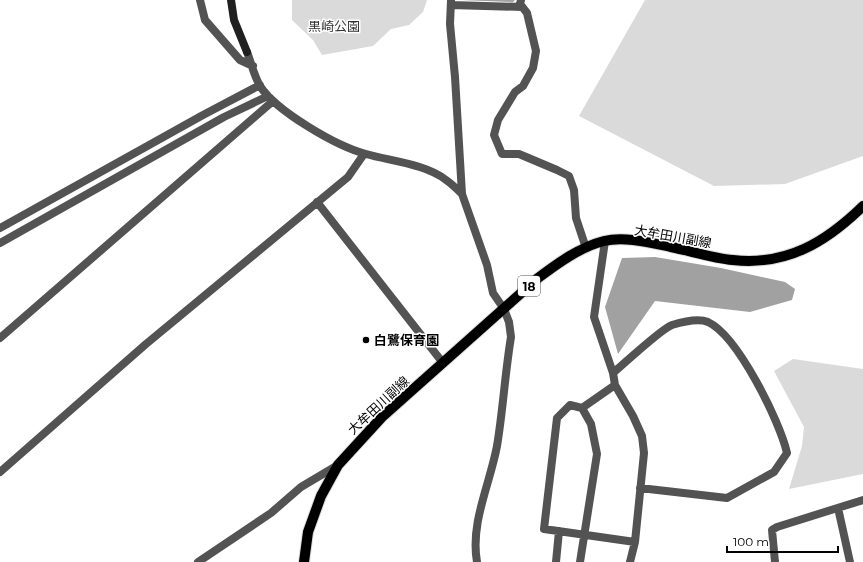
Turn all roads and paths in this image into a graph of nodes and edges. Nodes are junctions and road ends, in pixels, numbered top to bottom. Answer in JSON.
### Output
{"nodes":[{"id":1,"x":200,"y":0,"type":"edge"},
{"id":2,"x":231,"y":0,"type":"edge"},
{"id":3,"x":451,"y":3,"type":"edge"},
{"id":4,"x":522,"y":4,"type":"edge"},
{"id":5,"x":253,"y":66,"type":"junction"},
{"id":6,"x":260,"y":85,"type":"junction"},
{"id":7,"x":271,"y":99,"type":"junction"},
{"id":8,"x":364,"y":154,"type":"junction"},
{"id":9,"x":462,"y":194,"type":"junction"},
{"id":10,"x":318,"y":202,"type":"junction"},
{"id":11,"x":863,"y":206,"type":"edge"},
{"id":12,"x":0,"y":228,"type":"edge"},
{"id":13,"x":605,"y":241,"type":"junction"},
{"id":14,"x":0,"y":243,"type":"edge"},
{"id":15,"x":586,"y":248,"type":"junction"},
{"id":16,"x":504,"y":309,"type":"junction"},
{"id":17,"x":0,"y":338,"type":"edge"},
{"id":18,"x":443,"y":363,"type":"junction"},
{"id":19,"x":613,"y":373,"type":"junction"},
{"id":20,"x":616,"y":385,"type":"junction"},
{"id":21,"x":582,"y":408,"type":"junction"},
{"id":22,"x":338,"y":464,"type":"junction"},
{"id":23,"x":0,"y":472,"type":"edge"},
{"id":24,"x":640,"y":488,"type":"junction"},
{"id":25,"x":863,"y":500,"type":"edge"},
{"id":26,"x":838,"y":508,"type":"junction"},
{"id":27,"x":559,"y":531,"type":"junction"},
{"id":28,"x":584,"y":534,"type":"junction"},
{"id":29,"x":635,"y":542,"type":"junction"},
{"id":30,"x":198,"y":562,"type":"edge"},
{"id":31,"x":304,"y":562,"type":"edge"},
{"id":32,"x":477,"y":562,"type":"edge"},
{"id":33,"x":556,"y":562,"type":"edge"},
{"id":34,"x":580,"y":562,"type":"edge"},
{"id":35,"x":630,"y":562,"type":"edge"},
{"id":36,"x":775,"y":562,"type":"edge"},
{"id":37,"x":850,"y":562,"type":"edge"}],
"edges":[{"from":1,"to":5,"type":"street"},
{"from":2,"to":5,"type":"street"},
{"from":3,"to":4,"type":"street"},
{"from":3,"to":9,"type":"street"},
{"from":4,"to":15,"type":"street"},
{"from":5,"to":6,"type":"street"},
{"from":6,"to":7,"type":"street"},
{"from":6,"to":12,"type":"street"},
{"from":7,"to":8,"type":"street"},
{"from":7,"to":14,"type":"street"},
{"from":7,"to":17,"type":"street"},
{"from":8,"to":9,"type":"street"},
{"from":8,"to":10,"type":"street"},
{"from":9,"to":16,"type":"street"},
{"from":10,"to":18,"type":"street"},
{"from":10,"to":23,"type":"street"},
{"from":11,"to":13,"type":"main road","name":"大牟田川副線","number":"18"},
{"from":13,"to":15,"type":"main road","name":"大牟田川副線","number":"18"},
{"from":13,"to":19,"type":"street"},
{"from":15,"to":16,"type":"main road","name":"大牟田川副線","number":"18"},
{"from":16,"to":18,"type":"main road","name":"大牟田川副線","number":"18"},
{"from":16,"to":32,"type":"street"},
{"from":18,"to":22,"type":"main road","name":"大牟田川副線","number":"18"},
{"from":19,"to":20,"type":"street"},
{"from":19,"to":24,"type":"street"},
{"from":20,"to":21,"type":"street"},
{"from":20,"to":24,"type":"street"},
{"from":21,"to":27,"type":"street"},
{"from":21,"to":28,"type":"street"},
{"from":22,"to":30,"type":"street"},
{"from":22,"to":31,"type":"main road","name":"大牟田川副線","number":"18"},
{"from":24,"to":29,"type":"street"},
{"from":25,"to":26,"type":"street"},
{"from":26,"to":36,"type":"street"},
{"from":26,"to":37,"type":"street"},
{"from":27,"to":28,"type":"street"},
{"from":27,"to":33,"type":"street"},
{"from":28,"to":29,"type":"street"},
{"from":28,"to":34,"type":"street"},
{"from":29,"to":35,"type":"street"}]}
